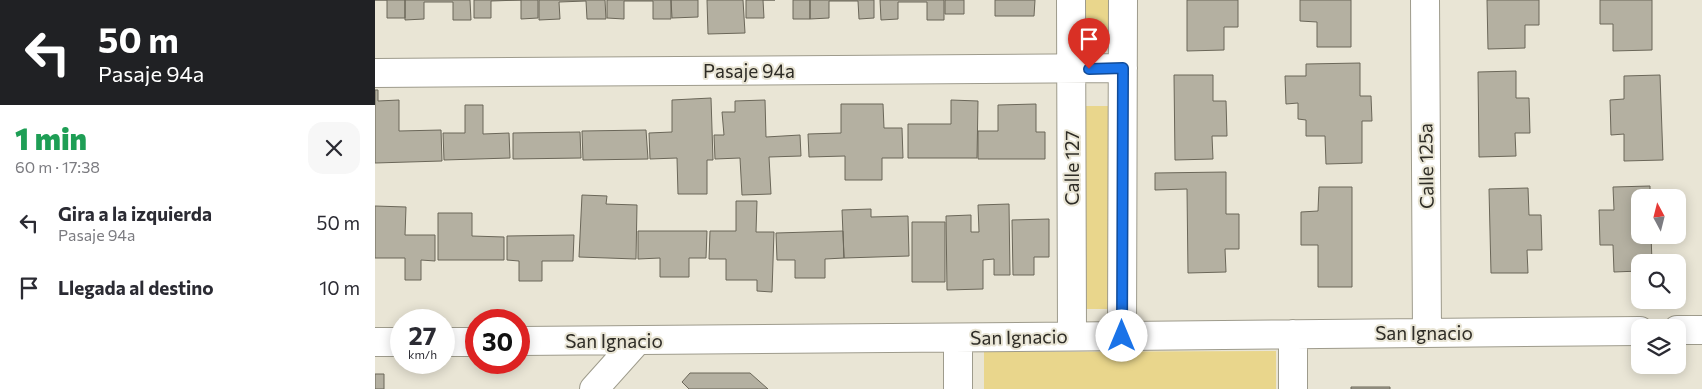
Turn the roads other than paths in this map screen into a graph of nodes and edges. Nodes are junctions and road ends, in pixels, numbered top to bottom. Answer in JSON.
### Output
{"nodes":[{"id":1,"x":1071,"y":0,"type":"edge"},
{"id":2,"x":1123,"y":0,"type":"edge"},
{"id":3,"x":1425,"y":0,"type":"edge"},
{"id":4,"x":1123,"y":68,"type":"junction"},
{"id":5,"x":1072,"y":69,"type":"junction"},
{"id":6,"x":375,"y":73,"type":"edge"},
{"id":7,"x":1631,"y":330,"type":"edge"},
{"id":8,"x":1686,"y":330,"type":"edge"},
{"id":9,"x":1702,"y":330,"type":"edge"},
{"id":10,"x":1427,"y":333,"type":"junction"},
{"id":11,"x":1293,"y":334,"type":"junction"},
{"id":12,"x":1072,"y":336,"type":"junction"},
{"id":13,"x":1122,"y":336,"type":"junction"},
{"id":14,"x":958,"y":338,"type":"junction"},
{"id":15,"x":637,"y":340,"type":"junction"},
{"id":16,"x":530,"y":341,"type":"edge"},
{"id":17,"x":375,"y":342,"type":"edge"},
{"id":18,"x":390,"y":342,"type":"edge"},
{"id":19,"x":594,"y":389,"type":"edge"},
{"id":20,"x":958,"y":389,"type":"edge"},
{"id":21,"x":1293,"y":389,"type":"edge"}],
"edges":[{"from":1,"to":5,"type":"street","name":"Calle 127"},
{"from":2,"to":4,"type":"street"},
{"from":3,"to":10,"type":"street","name":"Calle 125a"},
{"from":4,"to":5,"type":"street","name":"Pasaje 94a"},
{"from":4,"to":13,"type":"street"},
{"from":5,"to":6,"type":"street","name":"Pasaje 94a"},
{"from":5,"to":12,"type":"street","name":"Calle 127"},
{"from":7,"to":10,"type":"street","name":"San Ignacio"},
{"from":8,"to":9,"type":"street"},
{"from":10,"to":11,"type":"street","name":"San Ignacio"},
{"from":11,"to":13,"type":"street","name":"San Ignacio"},
{"from":11,"to":21,"type":"street"},
{"from":12,"to":13,"type":"street","name":"San Ignacio"},
{"from":12,"to":14,"type":"street","name":"San Ignacio"},
{"from":14,"to":15,"type":"street","name":"San Ignacio"},
{"from":14,"to":20,"type":"street"},
{"from":15,"to":16,"type":"street","name":"San Ignacio"},
{"from":15,"to":19,"type":"street"},
{"from":17,"to":18,"type":"street"}]}
